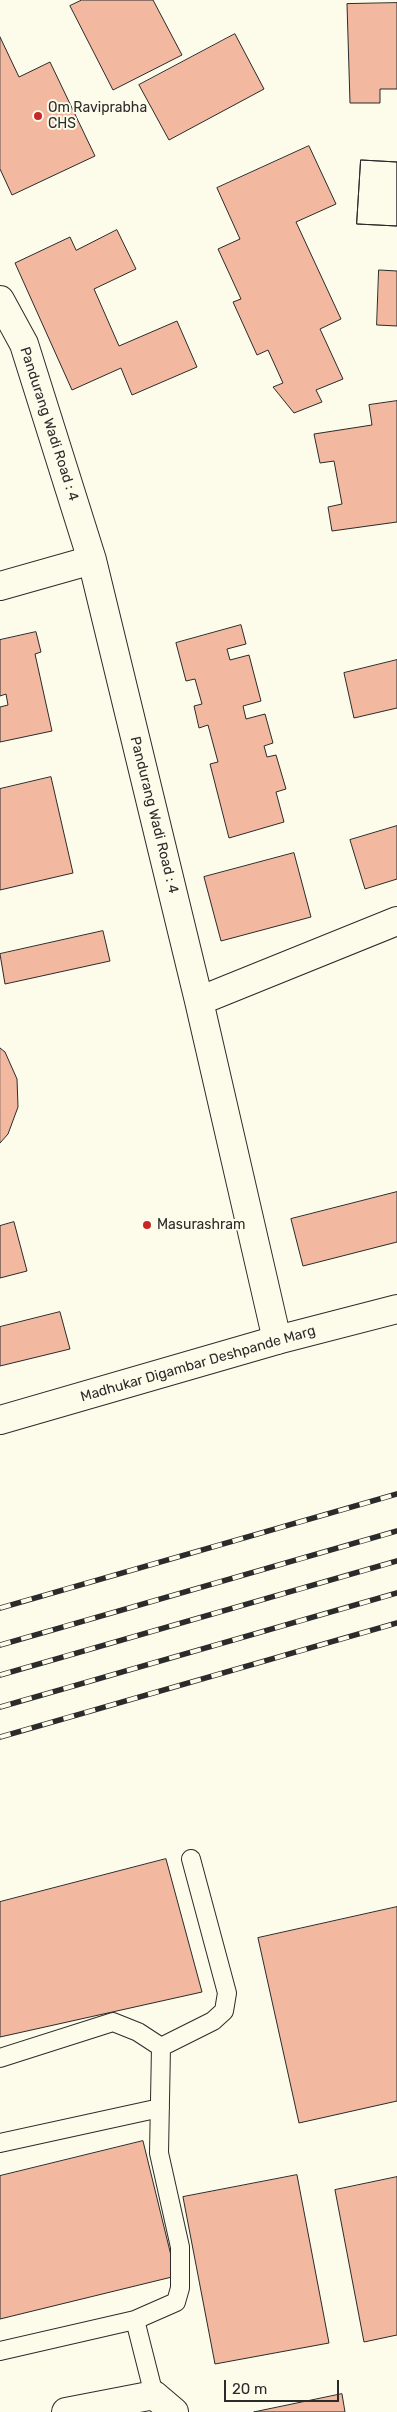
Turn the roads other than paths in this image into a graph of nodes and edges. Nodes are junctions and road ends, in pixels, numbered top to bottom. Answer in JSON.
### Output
{"nodes":[{"id":1,"x":0,"y":300,"type":"edge"},
{"id":2,"x":92,"y":560,"type":"junction"},
{"id":3,"x":0,"y":586,"type":"edge"},
{"id":4,"x":397,"y":922,"type":"edge"},
{"id":5,"x":199,"y":1001,"type":"junction"},
{"id":6,"x":397,"y":1309,"type":"edge"},
{"id":7,"x":278,"y":1340,"type":"junction"},
{"id":8,"x":0,"y":1420,"type":"edge"},
{"id":9,"x":191,"y":1859,"type":"dead end"},
{"id":10,"x":161,"y":2047,"type":"junction"},
{"id":11,"x":0,"y":2058,"type":"edge"},
{"id":12,"x":160,"y":2108,"type":"junction"},
{"id":13,"x":0,"y":2143,"type":"edge"},
{"id":14,"x":135,"y":2320,"type":"junction"},
{"id":15,"x":0,"y":2351,"type":"edge"},
{"id":16,"x":164,"y":2404,"type":"edge"},
{"id":17,"x":66,"y":2412,"type":"edge"}],
"edges":[{"from":1,"to":2,"type":"street","name":"Pandurang Wadi Road : 4"},
{"from":2,"to":3,"type":"street"},
{"from":2,"to":5,"type":"street","name":"Pandurang Wadi Road : 4"},
{"from":4,"to":5,"type":"street"},
{"from":5,"to":7,"type":"street","name":"Pandurang Wadi Road : 4"},
{"from":6,"to":7,"type":"street","name":"Madhukar Digambar Deshpande Marg"},
{"from":7,"to":8,"type":"street","name":"Madhukar Digambar Deshpande Marg"},
{"from":9,"to":10,"type":"lane"},
{"from":10,"to":11,"type":"lane"},
{"from":10,"to":12,"type":"lane"},
{"from":12,"to":13,"type":"lane"},
{"from":12,"to":14,"type":"lane"},
{"from":14,"to":15,"type":"lane"},
{"from":14,"to":16,"type":"lane"},
{"from":16,"to":17,"type":"street"}]}
